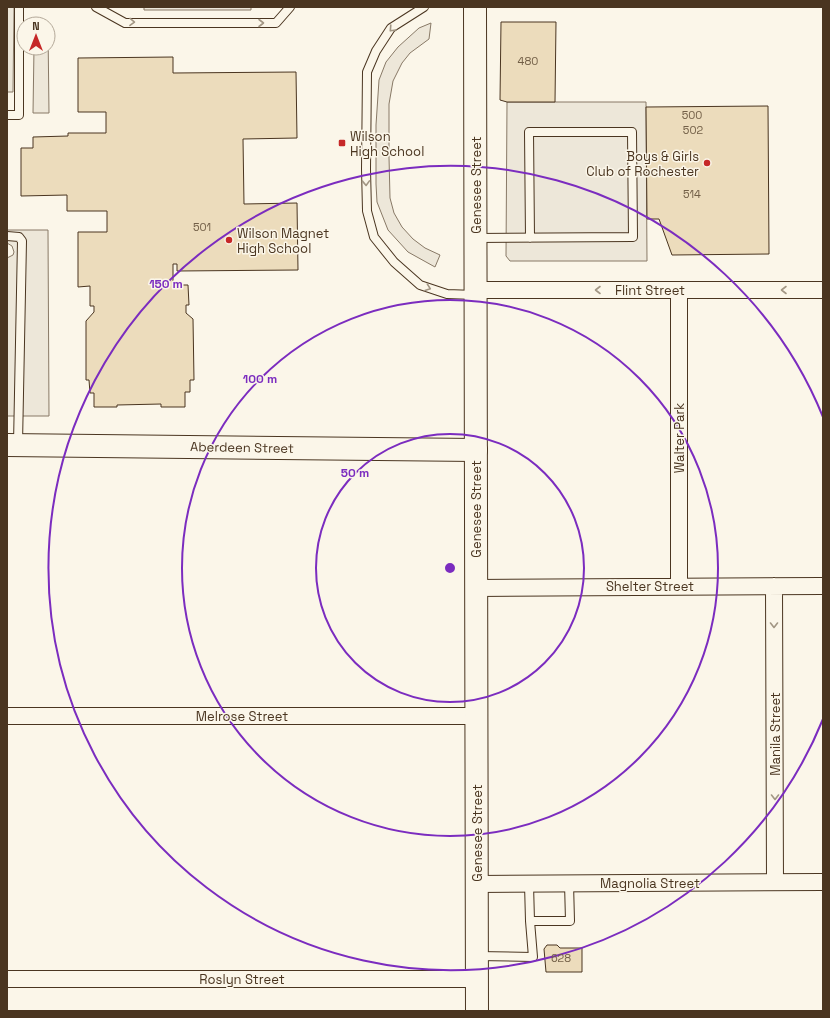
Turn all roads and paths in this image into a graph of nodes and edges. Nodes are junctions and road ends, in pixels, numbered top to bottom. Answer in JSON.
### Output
{"nodes":[{"id":1,"x":19,"y":7,"type":"edge"},
{"id":2,"x":96,"y":7,"type":"edge"},
{"id":3,"x":290,"y":7,"type":"edge"},
{"id":4,"x":424,"y":7,"type":"edge"},
{"id":5,"x":475,"y":7,"type":"edge"},
{"id":6,"x":7,"y":115,"type":"edge"},
{"id":7,"x":7,"y":236,"type":"edge"},
{"id":8,"x":476,"y":238,"type":"junction"},
{"id":9,"x":530,"y":238,"type":"junction"},
{"id":10,"x":679,"y":290,"type":"junction"},
{"id":11,"x":823,"y":290,"type":"edge"},
{"id":12,"x":476,"y":292,"type":"junction"},
{"id":13,"x":12,"y":445,"type":"edge"},
{"id":14,"x":476,"y":450,"type":"junction"},
{"id":15,"x":679,"y":586,"type":"junction"},
{"id":16,"x":774,"y":586,"type":"junction"},
{"id":17,"x":823,"y":586,"type":"edge"},
{"id":18,"x":476,"y":588,"type":"junction"},
{"id":19,"x":7,"y":716,"type":"edge"},
{"id":20,"x":476,"y":716,"type":"junction"},
{"id":21,"x":776,"y":882,"type":"junction"},
{"id":22,"x":823,"y":882,"type":"edge"},
{"id":23,"x":477,"y":884,"type":"junction"},
{"id":24,"x":529,"y":884,"type":"junction"},
{"id":25,"x":569,"y":884,"type":"junction"},
{"id":26,"x":530,"y":921,"type":"junction"},
{"id":27,"x":477,"y":956,"type":"junction"},
{"id":28,"x":7,"y":979,"type":"edge"},
{"id":29,"x":477,"y":979,"type":"junction"},
{"id":30,"x":477,"y":1011,"type":"edge"}],
"edges":[{"from":1,"to":6,"type":"lane"},
{"from":2,"to":3,"type":"lane","one_way":true},
{"from":4,"to":12,"type":"lane","one_way":true},
{"from":5,"to":8,"type":"main road","name":"Genesee Street"},
{"from":7,"to":13,"type":"lane"},
{"from":8,"to":9,"type":"lane"},
{"from":8,"to":12,"type":"main road","name":"Genesee Street"},
{"from":9,"to":9,"type":"lane"},
{"from":11,"to":10,"type":"street","name":"Flint Street","one_way":true},
{"from":10,"to":12,"type":"street","name":"Flint Street","one_way":true},
{"from":10,"to":15,"type":"street","name":"Walter Park"},
{"from":12,"to":14,"type":"main road","name":"Genesee Street"},
{"from":13,"to":14,"type":"main road","name":"Aberdeen Street"},
{"from":14,"to":18,"type":"main road","name":"Genesee Street"},
{"from":15,"to":16,"type":"street","name":"Shelter Street"},
{"from":15,"to":18,"type":"street","name":"Shelter Street"},
{"from":16,"to":17,"type":"street","name":"Shelter Street"},
{"from":16,"to":21,"type":"street","name":"Manila Street","one_way":true},
{"from":18,"to":20,"type":"main road","name":"Genesee Street"},
{"from":19,"to":20,"type":"street","name":"Melrose Street"},
{"from":20,"to":23,"type":"main road","name":"Genesee Street"},
{"from":21,"to":22,"type":"street","name":"Magnolia Street"},
{"from":21,"to":25,"type":"street","name":"Magnolia Street"},
{"from":23,"to":24,"type":"street","name":"Magnolia Street"},
{"from":23,"to":27,"type":"main road","name":"Genesee Street"},
{"from":24,"to":25,"type":"street","name":"Magnolia Street"},
{"from":24,"to":26,"type":"lane"},
{"from":25,"to":26,"type":"lane"},
{"from":26,"to":27,"type":"lane"},
{"from":27,"to":29,"type":"main road","name":"Genesee Street"},
{"from":28,"to":29,"type":"street","name":"Roslyn Street"},
{"from":29,"to":30,"type":"main road","name":"Genesee Street"}]}
